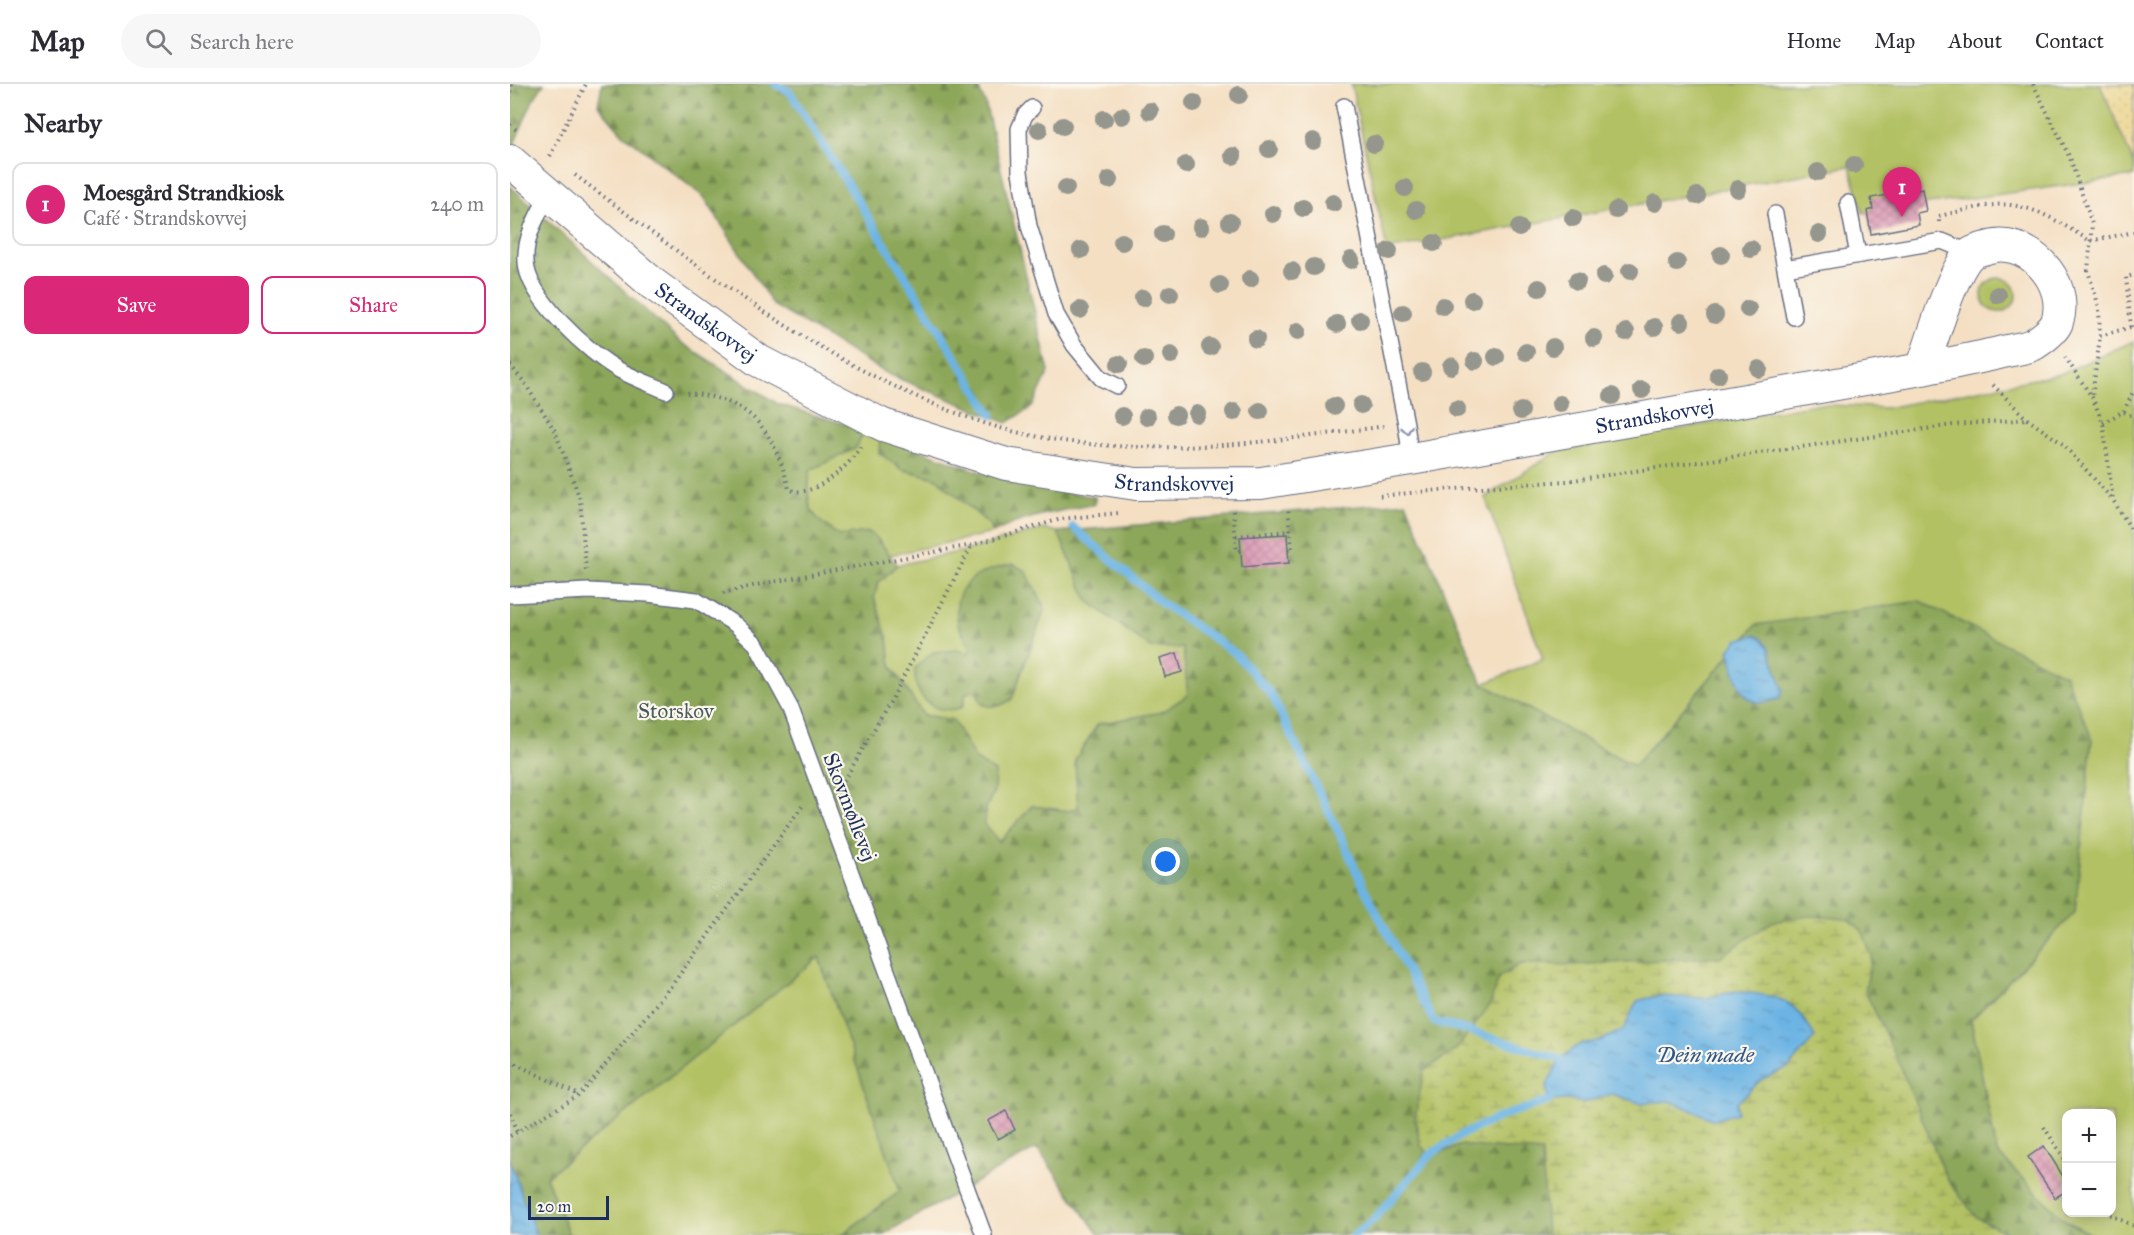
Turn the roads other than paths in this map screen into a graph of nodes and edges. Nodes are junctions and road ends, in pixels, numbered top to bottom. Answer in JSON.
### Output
{"nodes":[{"id":1,"x":1344,"y":106,"type":"dead end"},
{"id":2,"x":1032,"y":108,"type":"dead end"},
{"id":3,"x":518,"y":149,"type":"edge"},
{"id":4,"x":542,"y":189,"type":"junction"},
{"id":5,"x":1848,"y":203,"type":"dead end"},
{"id":6,"x":1775,"y":214,"type":"dead end"},
{"id":7,"x":1971,"y":253,"type":"junction"},
{"id":8,"x":1858,"y":255,"type":"junction"},
{"id":9,"x":1785,"y":268,"type":"junction"},
{"id":10,"x":1794,"y":317,"type":"dead end"},
{"id":11,"x":1922,"y":369,"type":"junction"},
{"id":12,"x":1117,"y":386,"type":"dead end"},
{"id":13,"x":666,"y":391,"type":"road end"},
{"id":14,"x":1411,"y":459,"type":"junction"},
{"id":15,"x":510,"y":595,"type":"edge"},
{"id":16,"x":984,"y":1235,"type":"edge"}],
"edges":[{"from":1,"to":14,"type":"lane","one_way":true},
{"from":2,"to":12,"type":"lane"},
{"from":3,"to":4,"type":"street","name":"Strandskovvej"},
{"from":4,"to":13,"type":"lane"},
{"from":4,"to":14,"type":"street","name":"Strandskovvej"},
{"from":5,"to":8,"type":"lane"},
{"from":6,"to":9,"type":"lane"},
{"from":7,"to":8,"type":"lane"},
{"from":7,"to":11,"type":"street"},
{"from":7,"to":11,"type":"street","name":"Strandskovvej"},
{"from":8,"to":9,"type":"lane"},
{"from":9,"to":10,"type":"lane"},
{"from":11,"to":14,"type":"street","name":"Strandskovvej"},
{"from":15,"to":16,"type":"lane","name":"Skovmøllevej"}]}
